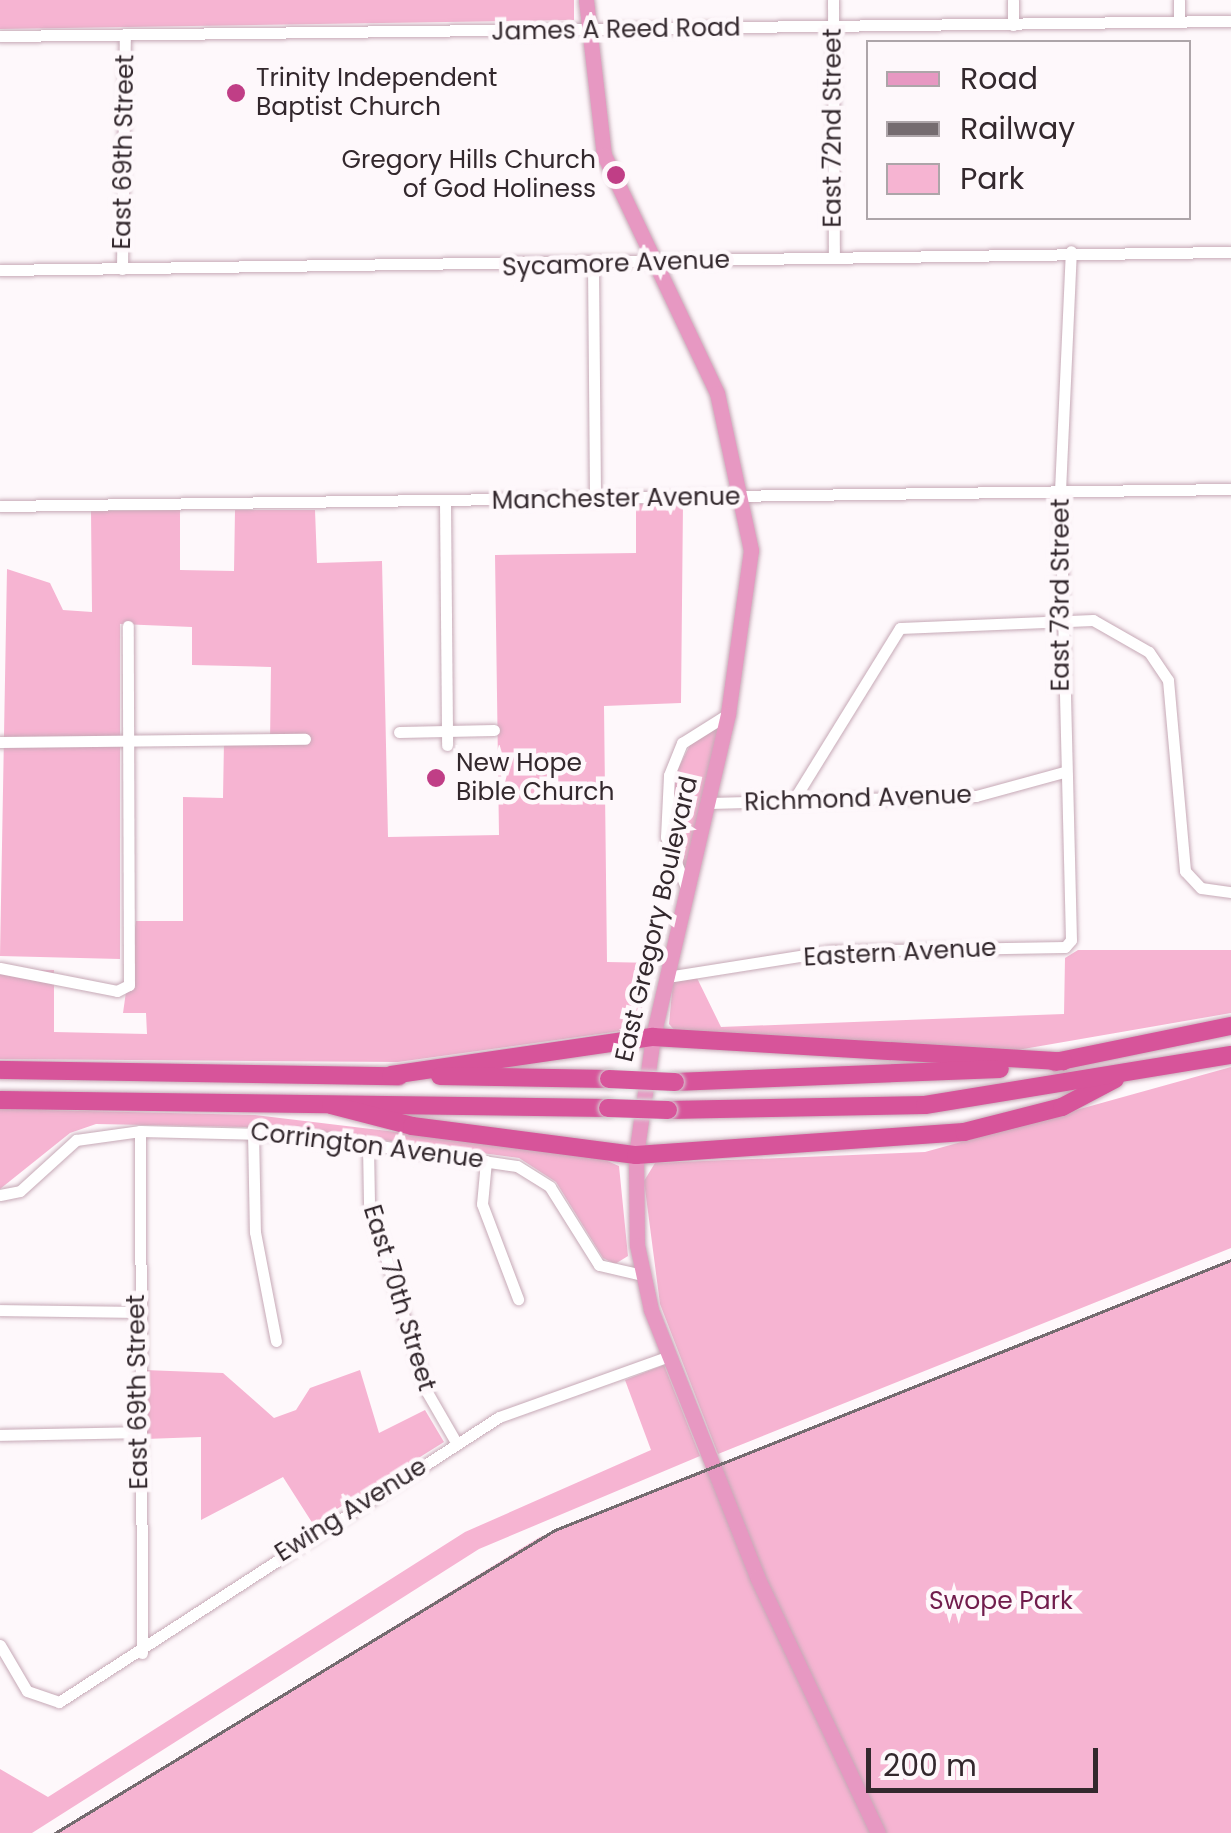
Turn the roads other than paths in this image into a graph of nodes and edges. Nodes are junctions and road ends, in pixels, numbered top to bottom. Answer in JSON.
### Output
{"nodes":[{"id":1,"x":586,"y":0,"type":"edge"},
{"id":2,"x":833,"y":0,"type":"edge"},
{"id":3,"x":1013,"y":0,"type":"edge"},
{"id":4,"x":1179,"y":0,"type":"edge"},
{"id":5,"x":1231,"y":21,"type":"edge"},
{"id":6,"x":1179,"y":22,"type":"junction"},
{"id":7,"x":1013,"y":25,"type":"junction"},
{"id":8,"x":832,"y":28,"type":"junction"},
{"id":9,"x":588,"y":31,"type":"junction"},
{"id":10,"x":125,"y":34,"type":"junction"},
{"id":11,"x":0,"y":36,"type":"edge"},
{"id":12,"x":1071,"y":251,"type":"junction"},
{"id":13,"x":1231,"y":252,"type":"edge"},
{"id":14,"x":834,"y":256,"type":"junction"},
{"id":15,"x":651,"y":263,"type":"junction"},
{"id":16,"x":593,"y":265,"type":"junction"},
{"id":17,"x":122,"y":269,"type":"junction"},
{"id":18,"x":0,"y":270,"type":"edge"},
{"id":19,"x":1231,"y":489,"type":"edge"},
{"id":20,"x":1060,"y":492,"type":"junction"},
{"id":21,"x":746,"y":498,"type":"junction"},
{"id":22,"x":595,"y":499,"type":"junction"},
{"id":23,"x":445,"y":502,"type":"junction"},
{"id":24,"x":0,"y":506,"type":"edge"},
{"id":25,"x":1061,"y":618,"type":"junction"},
{"id":26,"x":128,"y":626,"type":"dead end"},
{"id":27,"x":728,"y":714,"type":"junction"},
{"id":28,"x":494,"y":730,"type":"dead end"},
{"id":29,"x":446,"y":731,"type":"junction"},
{"id":30,"x":399,"y":732,"type":"dead end"},
{"id":31,"x":305,"y":739,"type":"dead end"},
{"id":32,"x":128,"y":740,"type":"junction"},
{"id":33,"x":0,"y":742,"type":"edge"},
{"id":34,"x":447,"y":745,"type":"dead end"},
{"id":35,"x":1064,"y":772,"type":"junction"},
{"id":36,"x":793,"y":801,"type":"junction"},
{"id":37,"x":709,"y":803,"type":"junction"},
{"id":38,"x":687,"y":890,"type":"junction"},
{"id":39,"x":1231,"y":892,"type":"edge"},
{"id":40,"x":1071,"y":940,"type":"joint"},
{"id":41,"x":0,"y":968,"type":"edge"},
{"id":42,"x":667,"y":977,"type":"junction"},
{"id":43,"x":1231,"y":1026,"type":"edge"},
{"id":44,"x":653,"y":1037,"type":"junction"},
{"id":45,"x":1231,"y":1055,"type":"edge"},
{"id":46,"x":1063,"y":1061,"type":"junction"},
{"id":47,"x":0,"y":1070,"type":"edge"},
{"id":48,"x":391,"y":1076,"type":"junction"},
{"id":49,"x":1115,"y":1079,"type":"junction"},
{"id":50,"x":0,"y":1100,"type":"edge"},
{"id":51,"x":332,"y":1104,"type":"junction"},
{"id":52,"x":254,"y":1130,"type":"junction"},
{"id":53,"x":140,"y":1131,"type":"junction"},
{"id":54,"x":368,"y":1144,"type":"junction"},
{"id":55,"x":636,"y":1155,"type":"junction"},
{"id":56,"x":486,"y":1160,"type":"junction"},
{"id":57,"x":0,"y":1195,"type":"edge"},
{"id":58,"x":642,"y":1275,"type":"junction"},
{"id":59,"x":518,"y":1299,"type":"dead end"},
{"id":60,"x":0,"y":1310,"type":"edge"},
{"id":61,"x":135,"y":1312,"type":"junction"},
{"id":62,"x":276,"y":1341,"type":"dead end"},
{"id":63,"x":669,"y":1356,"type":"junction"},
{"id":64,"x":139,"y":1432,"type":"junction"},
{"id":65,"x":0,"y":1436,"type":"edge"},
{"id":66,"x":456,"y":1444,"type":"junction"},
{"id":67,"x":0,"y":1645,"type":"edge"},
{"id":68,"x":142,"y":1653,"type":"junction"},
{"id":69,"x":878,"y":1833,"type":"edge"}],
"edges":[{"from":1,"to":9,"type":"main road","name":"East Gregory Boulevard"},
{"from":2,"to":8,"type":"street","name":"East 72nd Street"},
{"from":3,"to":7,"type":"street"},
{"from":4,"to":6,"type":"street"},
{"from":5,"to":6,"type":"street","name":"James A Reed Road"},
{"from":6,"to":7,"type":"street","name":"James A Reed Road"},
{"from":7,"to":8,"type":"street","name":"James A Reed Road"},
{"from":8,"to":9,"type":"street","name":"James A Reed Road"},
{"from":8,"to":14,"type":"street","name":"East 72nd Street"},
{"from":9,"to":10,"type":"street","name":"James A Reed Road"},
{"from":9,"to":15,"type":"main road","name":"East Gregory Boulevard"},
{"from":10,"to":11,"type":"street","name":"James A Reed Road"},
{"from":10,"to":17,"type":"street","name":"East 69th Street"},
{"from":12,"to":13,"type":"street","name":"Sycamore Avenue"},
{"from":12,"to":14,"type":"street","name":"Sycamore Avenue"},
{"from":12,"to":20,"type":"street","name":"East 73rd Street"},
{"from":14,"to":15,"type":"street","name":"Sycamore Avenue"},
{"from":15,"to":16,"type":"street","name":"Sycamore Avenue"},
{"from":15,"to":21,"type":"main road","name":"East Gregory Boulevard"},
{"from":16,"to":17,"type":"street","name":"Sycamore Avenue"},
{"from":16,"to":22,"type":"street"},
{"from":17,"to":18,"type":"street","name":"Sycamore Avenue"},
{"from":19,"to":20,"type":"street","name":"Manchester Avenue"},
{"from":20,"to":21,"type":"street","name":"Manchester Avenue"},
{"from":20,"to":25,"type":"street","name":"East 73rd Street"},
{"from":21,"to":22,"type":"street","name":"Manchester Avenue"},
{"from":21,"to":27,"type":"main road","name":"East Gregory Boulevard"},
{"from":22,"to":23,"type":"street","name":"Manchester Avenue"},
{"from":23,"to":24,"type":"street","name":"Manchester Avenue"},
{"from":23,"to":29,"type":"street"},
{"from":25,"to":35,"type":"street","name":"East 73rd Street"},
{"from":25,"to":36,"type":"street"},
{"from":25,"to":39,"type":"street"},
{"from":26,"to":32,"type":"street"},
{"from":27,"to":37,"type":"main road","name":"East Gregory Boulevard"},
{"from":27,"to":38,"type":"street"},
{"from":28,"to":29,"type":"street"},
{"from":29,"to":30,"type":"street"},
{"from":29,"to":34,"type":"street"},
{"from":31,"to":32,"type":"street"},
{"from":32,"to":33,"type":"street"},
{"from":32,"to":41,"type":"street"},
{"from":35,"to":36,"type":"street","name":"Richmond Avenue"},
{"from":35,"to":40,"type":"street","name":"East 73rd Street"},
{"from":36,"to":37,"type":"street","name":"Richmond Avenue"},
{"from":37,"to":38,"type":"main road","name":"East Gregory Boulevard"},
{"from":38,"to":42,"type":"main road","name":"East Gregory Boulevard"},
{"from":40,"to":42,"type":"street","name":"Eastern Avenue"},
{"from":42,"to":44,"type":"main road","name":"East Gregory Boulevard"},
{"from":43,"to":46,"type":"highway"},
{"from":44,"to":46,"type":"highway"},
{"from":44,"to":48,"type":"highway"},
{"from":44,"to":55,"type":"main road","name":"East Gregory Boulevard"},
{"from":45,"to":49,"type":"highway"},
{"from":46,"to":48,"type":"highway","bridge":true},
{"from":47,"to":48,"type":"highway"},
{"from":49,"to":51,"type":"highway","bridge":true},
{"from":49,"to":55,"type":"highway"},
{"from":50,"to":51,"type":"highway"},
{"from":51,"to":55,"type":"highway"},
{"from":52,"to":53,"type":"street","name":"Corrington Avenue"},
{"from":52,"to":54,"type":"street","name":"Corrington Avenue"},
{"from":52,"to":62,"type":"street"},
{"from":53,"to":57,"type":"street","name":"Corrington Avenue"},
{"from":53,"to":61,"type":"street","name":"East 69th Street"},
{"from":54,"to":56,"type":"street","name":"Corrington Avenue"},
{"from":54,"to":66,"type":"street","name":"East 70th Street"},
{"from":55,"to":58,"type":"main road","name":"East Gregory Boulevard"},
{"from":56,"to":58,"type":"street","name":"Corrington Avenue"},
{"from":56,"to":59,"type":"street"},
{"from":58,"to":63,"type":"main road","name":"East Gregory Boulevard"},
{"from":60,"to":61,"type":"street"},
{"from":61,"to":64,"type":"street","name":"East 69th Street"},
{"from":63,"to":66,"type":"street","name":"Ewing Avenue"},
{"from":63,"to":69,"type":"main road","name":"East Gregory Boulevard"},
{"from":64,"to":65,"type":"street"},
{"from":64,"to":68,"type":"street","name":"East 69th Street"},
{"from":66,"to":68,"type":"street","name":"Ewing Avenue"},
{"from":67,"to":68,"type":"street","name":"Ewing Avenue"}]}
